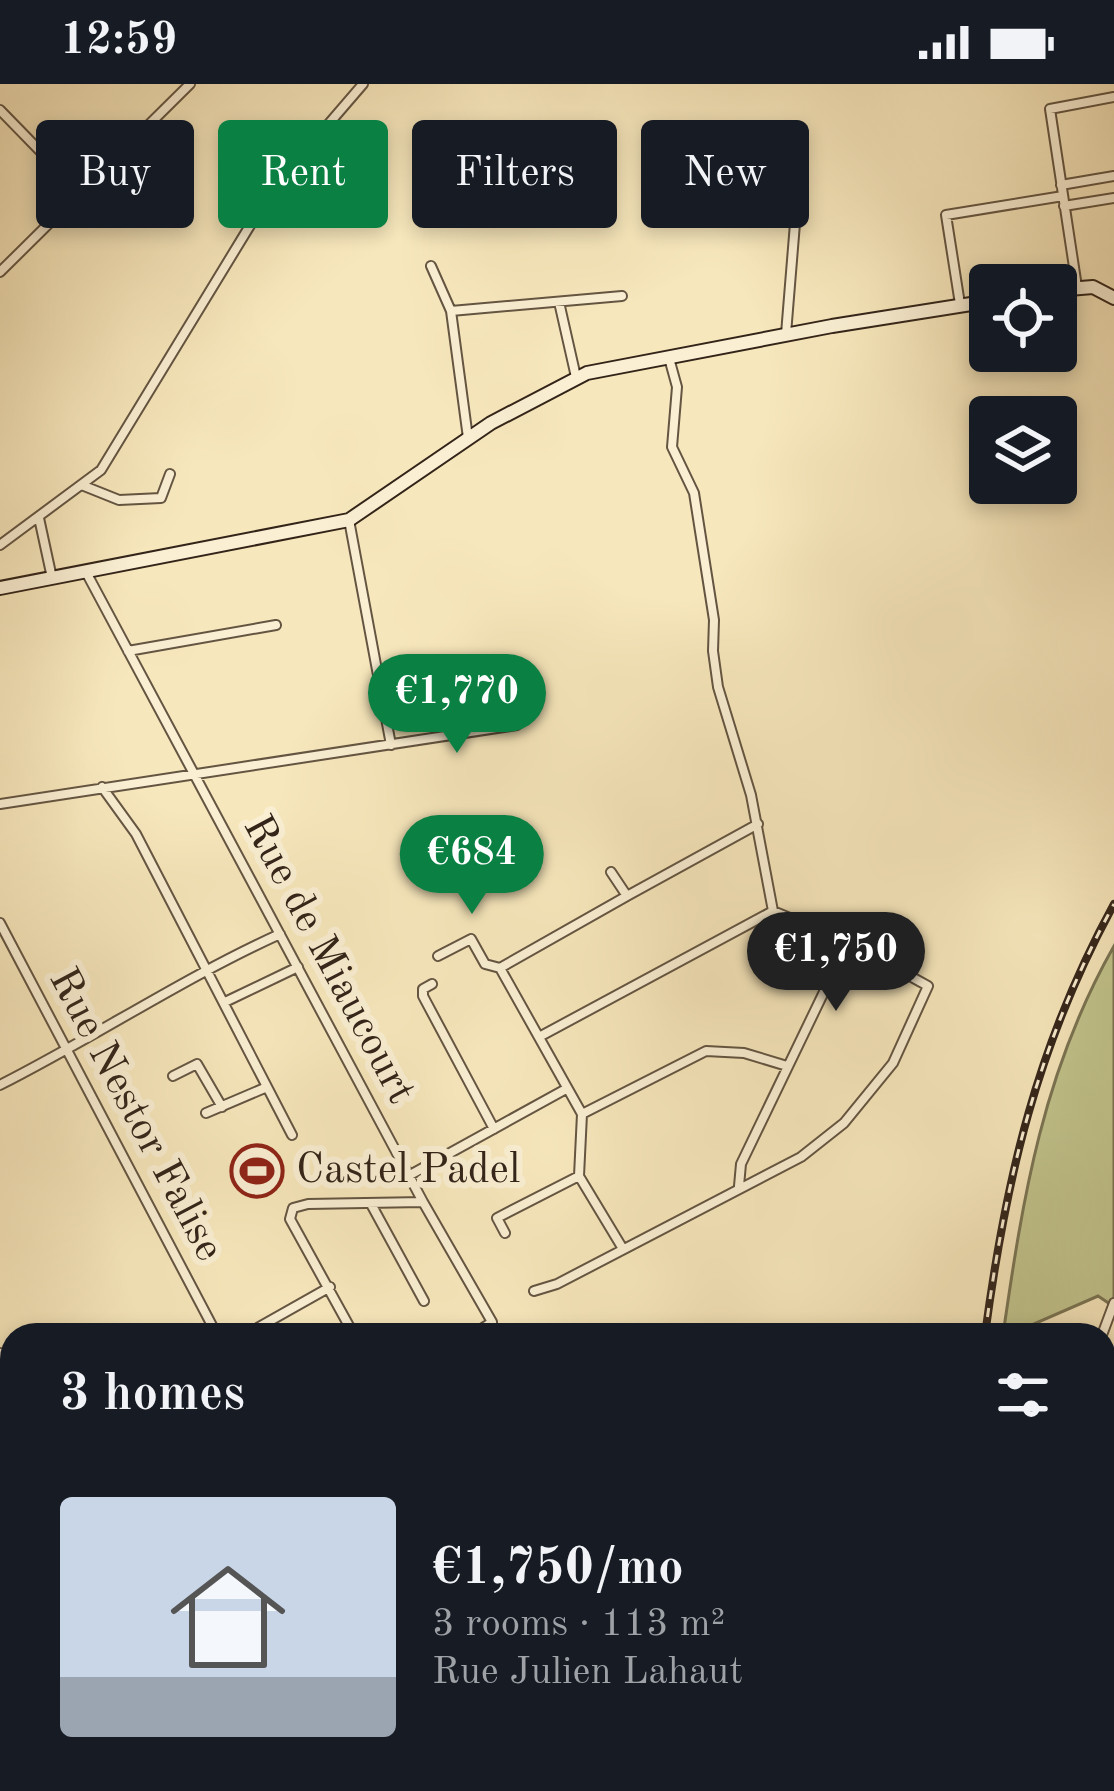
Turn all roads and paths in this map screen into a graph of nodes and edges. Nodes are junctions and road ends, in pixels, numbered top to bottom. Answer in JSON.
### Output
{"nodes":[{"id":1,"x":190,"y":84,"type":"edge"},
{"id":2,"x":360,"y":85,"type":"edge"},
{"id":3,"x":1114,"y":97,"type":"edge"},
{"id":4,"x":0,"y":110,"type":"edge"},
{"id":5,"x":153,"y":120,"type":"edge"},
{"id":6,"x":36,"y":147,"type":"edge"},
{"id":7,"x":1114,"y":176,"type":"edge"},
{"id":8,"x":1063,"y":195,"type":"junction"},
{"id":9,"x":1114,"y":198,"type":"edge"},
{"id":10,"x":44,"y":228,"type":"edge"},
{"id":11,"x":795,"y":228,"type":"edge"},
{"id":12,"x":1074,"y":264,"type":"edge"},
{"id":13,"x":431,"y":266,"type":"dead end"},
{"id":14,"x":0,"y":272,"type":"edge"},
{"id":15,"x":1077,"y":287,"type":"edge"},
{"id":16,"x":622,"y":296,"type":"dead end"},
{"id":17,"x":1114,"y":298,"type":"edge"},
{"id":18,"x":559,"y":302,"type":"junction"},
{"id":19,"x":969,"y":305,"type":"edge"},
{"id":20,"x":961,"y":306,"type":"junction"},
{"id":21,"x":451,"y":311,"type":"junction"},
{"id":22,"x":786,"y":335,"type":"junction"},
{"id":23,"x":669,"y":356,"type":"junction"},
{"id":24,"x":576,"y":377,"type":"junction"},
{"id":25,"x":468,"y":438,"type":"junction"},
{"id":26,"x":170,"y":474,"type":"dead end"},
{"id":27,"x":84,"y":486,"type":"junction"},
{"id":28,"x":39,"y":518,"type":"junction"},
{"id":29,"x":349,"y":520,"type":"junction"},
{"id":30,"x":0,"y":545,"type":"edge"},
{"id":31,"x":86,"y":572,"type":"junction"},
{"id":32,"x":52,"y":578,"type":"junction"},
{"id":33,"x":0,"y":588,"type":"edge"},
{"id":34,"x":276,"y":625,"type":"dead end"},
{"id":35,"x":128,"y":652,"type":"junction"},
{"id":36,"x":518,"y":725,"type":"dead end"},
{"id":37,"x":391,"y":745,"type":"junction"},
{"id":38,"x":195,"y":775,"type":"junction"},
{"id":39,"x":102,"y":787,"type":"junction"},
{"id":40,"x":0,"y":804,"type":"edge"},
{"id":41,"x":758,"y":824,"type":"junction"},
{"id":42,"x":611,"y":872,"type":"dead end"},
{"id":43,"x":627,"y":896,"type":"junction"},
{"id":44,"x":773,"y":911,"type":"junction"},
{"id":45,"x":0,"y":923,"type":"edge"},
{"id":46,"x":280,"y":934,"type":"junction"},
{"id":47,"x":848,"y":942,"type":"junction"},
{"id":48,"x":438,"y":956,"type":"dead end"},
{"id":49,"x":206,"y":968,"type":"junction"},
{"id":50,"x":298,"y":968,"type":"junction"},
{"id":51,"x":500,"y":968,"type":"junction"},
{"id":52,"x":432,"y":985,"type":"dead end"},
{"id":53,"x":225,"y":1002,"type":"junction"},
{"id":54,"x":539,"y":1037,"type":"junction"},
{"id":55,"x":68,"y":1051,"type":"junction"},
{"id":56,"x":787,"y":1066,"type":"junction"},
{"id":57,"x":173,"y":1076,"type":"dead end"},
{"id":58,"x":0,"y":1085,"type":"edge"},
{"id":59,"x":267,"y":1087,"type":"junction"},
{"id":60,"x":566,"y":1089,"type":"junction"},
{"id":61,"x":222,"y":1107,"type":"junction"},
{"id":62,"x":206,"y":1113,"type":"dead end"},
{"id":63,"x":582,"y":1114,"type":"junction"},
{"id":64,"x":494,"y":1129,"type":"junction"},
{"id":65,"x":292,"y":1135,"type":"dead end"},
{"id":66,"x":410,"y":1175,"type":"junction"},
{"id":67,"x":579,"y":1175,"type":"junction"},
{"id":68,"x":739,"y":1188,"type":"junction"},
{"id":69,"x":423,"y":1202,"type":"junction"},
{"id":70,"x":371,"y":1204,"type":"junction"},
{"id":71,"x":506,"y":1233,"type":"dead end"},
{"id":72,"x":623,"y":1249,"type":"junction"},
{"id":73,"x":330,"y":1287,"type":"junction"},
{"id":74,"x":534,"y":1291,"type":"dead end"},
{"id":75,"x":424,"y":1301,"type":"dead end"},
{"id":76,"x":211,"y":1323,"type":"edge"},
{"id":77,"x":266,"y":1323,"type":"edge"},
{"id":78,"x":348,"y":1323,"type":"edge"},
{"id":79,"x":490,"y":1323,"type":"edge"}],
"edges":[{"from":1,"to":5,"type":"street"},
{"from":2,"to":27,"type":"street"},
{"from":3,"to":8,"type":"street"},
{"from":4,"to":6,"type":"street"},
{"from":7,"to":8,"type":"street"},
{"from":8,"to":9,"type":"street"},
{"from":8,"to":12,"type":"street"},
{"from":8,"to":20,"type":"street"},
{"from":10,"to":14,"type":"street"},
{"from":11,"to":22,"type":"street"},
{"from":13,"to":21,"type":"street"},
{"from":15,"to":17,"type":"main road"},
{"from":16,"to":18,"type":"street"},
{"from":18,"to":21,"type":"street"},
{"from":18,"to":24,"type":"street"},
{"from":19,"to":20,"type":"main road"},
{"from":20,"to":22,"type":"main road"},
{"from":21,"to":25,"type":"street"},
{"from":22,"to":23,"type":"main road"},
{"from":23,"to":24,"type":"main road"},
{"from":23,"to":41,"type":"street"},
{"from":24,"to":25,"type":"main road"},
{"from":25,"to":29,"type":"main road"},
{"from":26,"to":27,"type":"street"},
{"from":27,"to":28,"type":"street"},
{"from":28,"to":30,"type":"street"},
{"from":28,"to":32,"type":"street"},
{"from":29,"to":31,"type":"main road"},
{"from":29,"to":37,"type":"street"},
{"from":31,"to":32,"type":"main road"},
{"from":31,"to":35,"type":"street","name":"Rue de Miaucourt"},
{"from":32,"to":33,"type":"main road"},
{"from":34,"to":35,"type":"street"},
{"from":35,"to":38,"type":"street","name":"Rue de Miaucourt"},
{"from":36,"to":37,"type":"street"},
{"from":37,"to":38,"type":"street"},
{"from":38,"to":39,"type":"street"},
{"from":38,"to":46,"type":"street","name":"Rue de Miaucourt"},
{"from":39,"to":40,"type":"street"},
{"from":39,"to":49,"type":"street"},
{"from":41,"to":43,"type":"street"},
{"from":41,"to":44,"type":"street"},
{"from":42,"to":43,"type":"street"},
{"from":43,"to":51,"type":"street"},
{"from":44,"to":47,"type":"street"},
{"from":44,"to":54,"type":"street"},
{"from":45,"to":55,"type":"street","name":"Rue Nestor Falise"},
{"from":46,"to":49,"type":"street"},
{"from":46,"to":50,"type":"street","name":"Rue de Miaucourt"},
{"from":47,"to":56,"type":"street"},
{"from":47,"to":68,"type":"street"},
{"from":48,"to":51,"type":"street"},
{"from":49,"to":53,"type":"street"},
{"from":49,"to":55,"type":"street"},
{"from":50,"to":53,"type":"street"},
{"from":50,"to":66,"type":"street","name":"Rue de Miaucourt"},
{"from":51,"to":54,"type":"street"},
{"from":52,"to":64,"type":"street"},
{"from":53,"to":59,"type":"street"},
{"from":54,"to":60,"type":"street"},
{"from":55,"to":58,"type":"street"},
{"from":55,"to":76,"type":"street","name":"Rue Nestor Falise"},
{"from":56,"to":63,"type":"street"},
{"from":56,"to":68,"type":"street"},
{"from":57,"to":61,"type":"street"},
{"from":59,"to":61,"type":"street"},
{"from":59,"to":65,"type":"street"},
{"from":60,"to":63,"type":"street"},
{"from":60,"to":64,"type":"street"},
{"from":61,"to":62,"type":"street"},
{"from":63,"to":67,"type":"street"},
{"from":64,"to":66,"type":"street"},
{"from":66,"to":69,"type":"street","name":"Rue de Miaucourt"},
{"from":67,"to":71,"type":"street"},
{"from":67,"to":72,"type":"street"},
{"from":68,"to":72,"type":"street"},
{"from":69,"to":70,"type":"street"},
{"from":69,"to":79,"type":"street","name":"Rue de Miaucourt"},
{"from":70,"to":73,"type":"street"},
{"from":70,"to":75,"type":"street"},
{"from":72,"to":74,"type":"street"},
{"from":73,"to":77,"type":"street"},
{"from":73,"to":78,"type":"street"}]}
